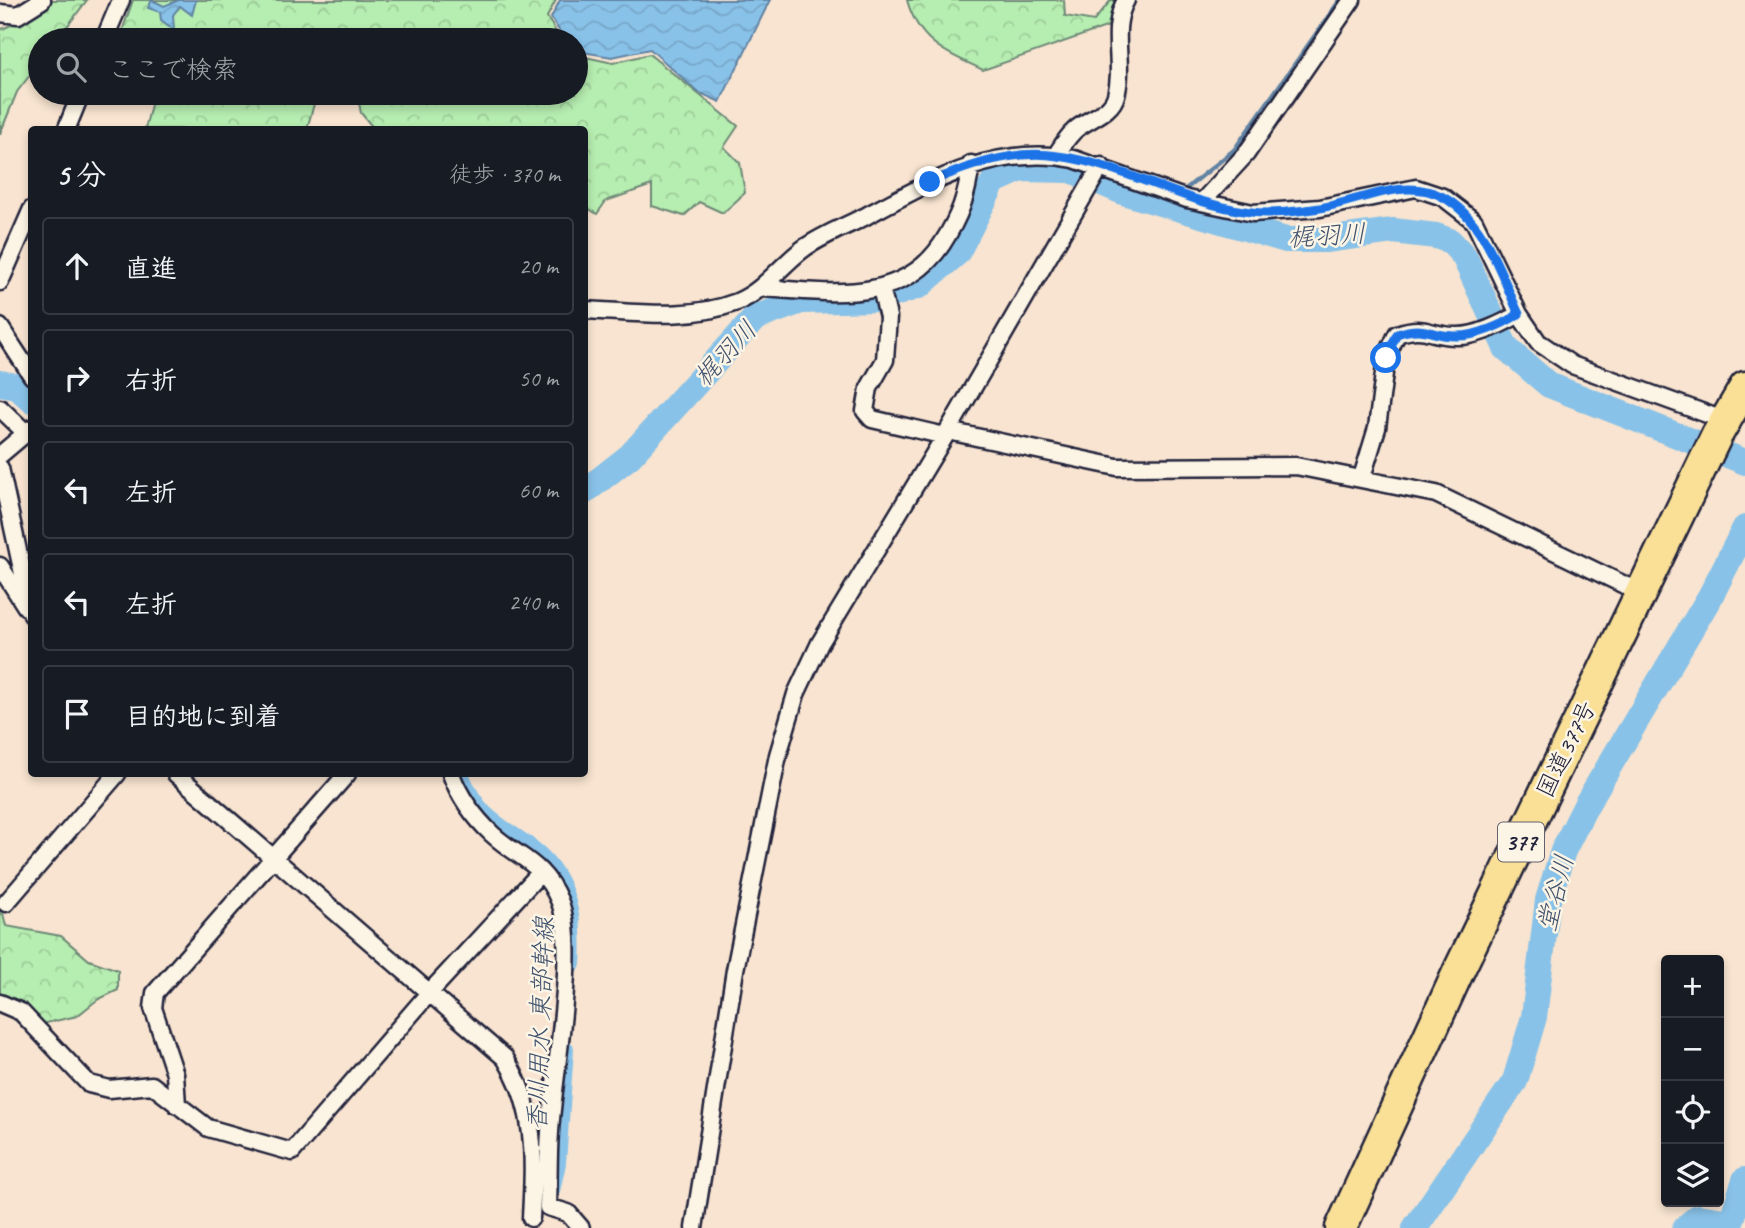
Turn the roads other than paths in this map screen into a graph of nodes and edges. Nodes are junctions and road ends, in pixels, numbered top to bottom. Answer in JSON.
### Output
{"nodes":[{"id":1,"x":42,"y":0,"type":"edge"},
{"id":2,"x":121,"y":0,"type":"edge"},
{"id":3,"x":1126,"y":0,"type":"edge"},
{"id":4,"x":1352,"y":0,"type":"edge"},
{"id":5,"x":0,"y":13,"type":"edge"},
{"id":6,"x":109,"y":28,"type":"edge"},
{"id":7,"x":76,"y":105,"type":"edge"},
{"id":8,"x":67,"y":126,"type":"edge"},
{"id":9,"x":1056,"y":155,"type":"junction"},
{"id":10,"x":971,"y":164,"type":"junction"},
{"id":11,"x":1099,"y":169,"type":"junction"},
{"id":12,"x":1202,"y":202,"type":"junction"},
{"id":13,"x":28,"y":218,"type":"edge"},
{"id":14,"x":0,"y":282,"type":"edge"},
{"id":15,"x":761,"y":288,"type":"junction"},
{"id":16,"x":882,"y":290,"type":"junction"},
{"id":17,"x":588,"y":310,"type":"edge"},
{"id":18,"x":1514,"y":317,"type":"junction"},
{"id":19,"x":0,"y":327,"type":"edge"},
{"id":20,"x":28,"y":370,"type":"edge"},
{"id":21,"x":0,"y":408,"type":"edge"},
{"id":22,"x":1729,"y":417,"type":"edge"},
{"id":23,"x":28,"y":429,"type":"edge"},
{"id":24,"x":28,"y":431,"type":"edge"},
{"id":25,"x":946,"y":434,"type":"junction"},
{"id":26,"x":0,"y":455,"type":"edge"},
{"id":27,"x":0,"y":468,"type":"edge"},
{"id":28,"x":1362,"y":477,"type":"junction"},
{"id":29,"x":0,"y":566,"type":"edge"},
{"id":30,"x":1641,"y":593,"type":"junction"},
{"id":31,"x":28,"y":597,"type":"edge"},
{"id":32,"x":28,"y":609,"type":"edge"},
{"id":33,"x":114,"y":777,"type":"edge"},
{"id":34,"x":180,"y":777,"type":"edge"},
{"id":35,"x":344,"y":777,"type":"edge"},
{"id":36,"x":452,"y":777,"type":"edge"},
{"id":37,"x":273,"y":857,"type":"junction"},
{"id":38,"x":541,"y":872,"type":"junction"},
{"id":39,"x":6,"y":903,"type":"dead end"},
{"id":40,"x":430,"y":992,"type":"junction"},
{"id":41,"x":0,"y":1003,"type":"edge"},
{"id":42,"x":177,"y":1105,"type":"junction"},
{"id":43,"x":531,"y":1218,"type":"dead end"},
{"id":44,"x":581,"y":1228,"type":"edge"},
{"id":45,"x":694,"y":1228,"type":"edge"},
{"id":46,"x":1342,"y":1228,"type":"edge"}],
"edges":[{"from":1,"to":5,"type":"street"},
{"from":2,"to":6,"type":"street"},
{"from":3,"to":9,"type":"street"},
{"from":4,"to":12,"type":"street"},
{"from":7,"to":8,"type":"street"},
{"from":9,"to":10,"type":"street"},
{"from":9,"to":11,"type":"street"},
{"from":10,"to":15,"type":"street"},
{"from":10,"to":16,"type":"street"},
{"from":11,"to":12,"type":"street"},
{"from":11,"to":25,"type":"street"},
{"from":12,"to":18,"type":"street"},
{"from":13,"to":14,"type":"street"},
{"from":15,"to":16,"type":"street"},
{"from":15,"to":17,"type":"street"},
{"from":16,"to":25,"type":"street"},
{"from":18,"to":22,"type":"street"},
{"from":18,"to":28,"type":"street"},
{"from":19,"to":20,"type":"street"},
{"from":21,"to":23,"type":"street"},
{"from":22,"to":30,"type":"highway","name":"国道377号","number":"377"},
{"from":24,"to":26,"type":"street"},
{"from":25,"to":28,"type":"street"},
{"from":25,"to":45,"type":"street"},
{"from":27,"to":31,"type":"street"},
{"from":28,"to":30,"type":"street"},
{"from":29,"to":32,"type":"street"},
{"from":30,"to":46,"type":"highway","name":"国道377号","number":"377"},
{"from":33,"to":39,"type":"street"},
{"from":34,"to":37,"type":"street"},
{"from":35,"to":37,"type":"street"},
{"from":36,"to":38,"type":"street"},
{"from":37,"to":40,"type":"street"},
{"from":37,"to":42,"type":"street"},
{"from":38,"to":40,"type":"street"},
{"from":38,"to":44,"type":"street"},
{"from":40,"to":42,"type":"street"},
{"from":40,"to":43,"type":"street"},
{"from":41,"to":42,"type":"street"}]}
